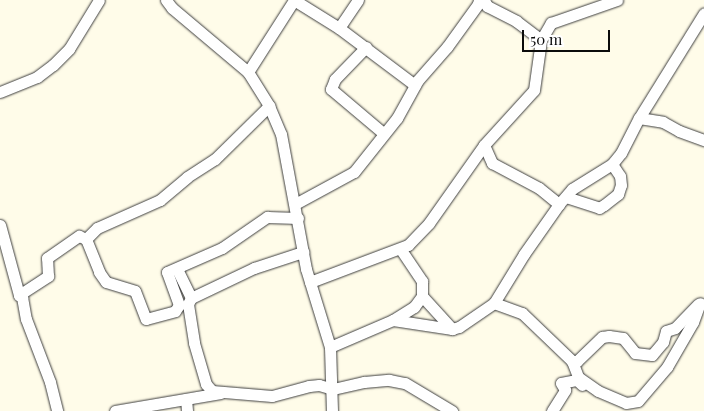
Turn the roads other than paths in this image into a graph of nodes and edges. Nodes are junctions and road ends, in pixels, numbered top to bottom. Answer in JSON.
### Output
{"nodes":[{"id":1,"x":99,"y":0,"type":"edge"},
{"id":2,"x":166,"y":0,"type":"edge"},
{"id":3,"x":294,"y":0,"type":"edge"},
{"id":4,"x":358,"y":0,"type":"edge"},
{"id":5,"x":617,"y":0,"type":"edge"},
{"id":6,"x":482,"y":3,"type":"edge"},
{"id":7,"x":704,"y":13,"type":"edge"},
{"id":8,"x":339,"y":28,"type":"junction"},
{"id":9,"x":541,"y":40,"type":"junction"},
{"id":10,"x":366,"y":46,"type":"junction"},
{"id":11,"x":248,"y":72,"type":"junction"},
{"id":12,"x":415,"y":85,"type":"junction"},
{"id":13,"x":0,"y":92,"type":"edge"},
{"id":14,"x":269,"y":106,"type":"junction"},
{"id":15,"x":639,"y":118,"type":"junction"},
{"id":16,"x":383,"y":133,"type":"junction"},
{"id":17,"x":704,"y":140,"type":"edge"},
{"id":18,"x":484,"y":145,"type":"junction"},
{"id":19,"x":612,"y":164,"type":"junction"},
{"id":20,"x":562,"y":200,"type":"junction"},
{"id":21,"x":295,"y":204,"type":"junction"},
{"id":22,"x":298,"y":218,"type":"junction"},
{"id":23,"x":0,"y":225,"type":"edge"},
{"id":24,"x":86,"y":238,"type":"junction"},
{"id":25,"x":400,"y":250,"type":"junction"},
{"id":26,"x":303,"y":252,"type":"junction"},
{"id":27,"x":177,"y":269,"type":"junction"},
{"id":28,"x":310,"y":282,"type":"junction"},
{"id":29,"x":19,"y":295,"type":"junction"},
{"id":30,"x":422,"y":296,"type":"junction"},
{"id":31,"x":191,"y":298,"type":"junction"},
{"id":32,"x":702,"y":301,"type":"edge"},
{"id":33,"x":494,"y":303,"type":"junction"},
{"id":34,"x":394,"y":320,"type":"junction"},
{"id":35,"x":452,"y":329,"type":"junction"},
{"id":36,"x":330,"y":347,"type":"junction"},
{"id":37,"x":572,"y":361,"type":"junction"},
{"id":38,"x":333,"y":388,"type":"junction"},
{"id":39,"x":598,"y":391,"type":"junction"},
{"id":40,"x":222,"y":393,"type":"junction"},
{"id":41,"x":186,"y":398,"type":"junction"},
{"id":42,"x":57,"y":411,"type":"edge"},
{"id":43,"x":115,"y":411,"type":"edge"},
{"id":44,"x":187,"y":411,"type":"edge"},
{"id":45,"x":332,"y":411,"type":"edge"},
{"id":46,"x":452,"y":411,"type":"edge"},
{"id":47,"x":552,"y":411,"type":"edge"}],
"edges":[{"from":1,"to":13,"type":"street"},
{"from":2,"to":11,"type":"street"},
{"from":3,"to":8,"type":"street"},
{"from":3,"to":11,"type":"street"},
{"from":4,"to":8,"type":"street"},
{"from":5,"to":9,"type":"street"},
{"from":6,"to":9,"type":"street"},
{"from":6,"to":12,"type":"street"},
{"from":7,"to":15,"type":"street"},
{"from":8,"to":10,"type":"street"},
{"from":9,"to":18,"type":"street"},
{"from":10,"to":12,"type":"street"},
{"from":10,"to":16,"type":"street"},
{"from":11,"to":14,"type":"street"},
{"from":12,"to":16,"type":"street"},
{"from":14,"to":21,"type":"street"},
{"from":14,"to":24,"type":"street"},
{"from":15,"to":17,"type":"street"},
{"from":15,"to":19,"type":"street"},
{"from":16,"to":21,"type":"street"},
{"from":18,"to":20,"type":"street"},
{"from":18,"to":25,"type":"street"},
{"from":19,"to":20,"type":"street"},
{"from":19,"to":20,"type":"street"},
{"from":20,"to":33,"type":"street"},
{"from":21,"to":22,"type":"street"},
{"from":22,"to":26,"type":"street"},
{"from":22,"to":27,"type":"street"},
{"from":23,"to":29,"type":"street"},
{"from":24,"to":27,"type":"street"},
{"from":24,"to":29,"type":"street"},
{"from":25,"to":28,"type":"street"},
{"from":25,"to":30,"type":"street"},
{"from":26,"to":28,"type":"street"},
{"from":26,"to":31,"type":"street"},
{"from":27,"to":31,"type":"street"},
{"from":28,"to":36,"type":"street"},
{"from":29,"to":42,"type":"street"},
{"from":30,"to":34,"type":"street"},
{"from":30,"to":35,"type":"street"},
{"from":31,"to":40,"type":"street"},
{"from":32,"to":37,"type":"street"},
{"from":32,"to":39,"type":"street"},
{"from":33,"to":35,"type":"street"},
{"from":33,"to":37,"type":"street"},
{"from":34,"to":35,"type":"street"},
{"from":34,"to":36,"type":"street"},
{"from":36,"to":38,"type":"street"},
{"from":37,"to":39,"type":"street"},
{"from":38,"to":40,"type":"street"},
{"from":38,"to":45,"type":"street"},
{"from":38,"to":46,"type":"street"},
{"from":39,"to":47,"type":"street"},
{"from":40,"to":41,"type":"street"},
{"from":41,"to":43,"type":"street"},
{"from":41,"to":44,"type":"street"}]}
